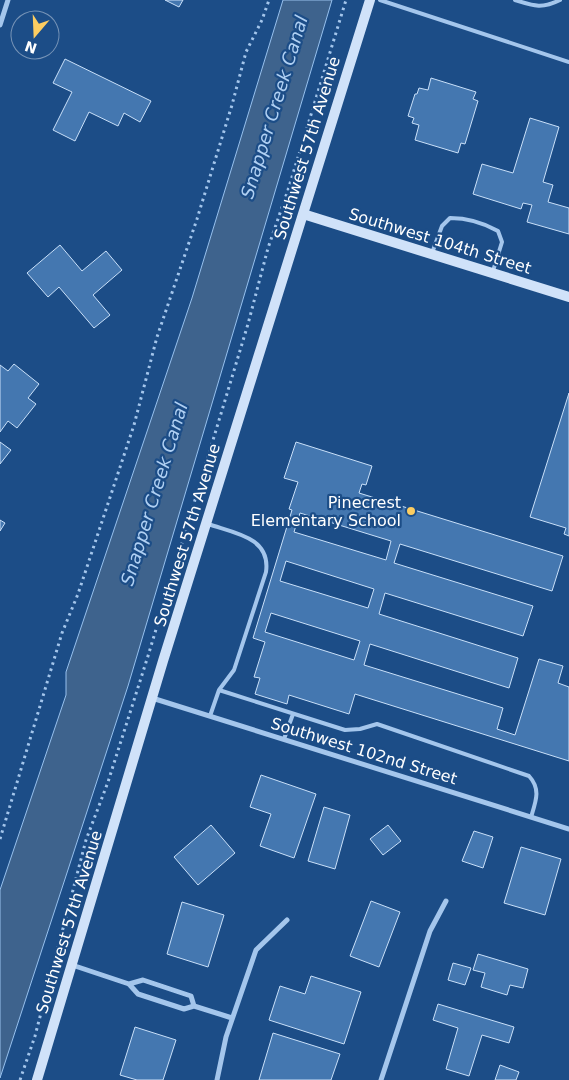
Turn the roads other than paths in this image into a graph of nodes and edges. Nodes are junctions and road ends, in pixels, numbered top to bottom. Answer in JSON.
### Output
{"nodes":[{"id":1,"x":8,"y":0,"type":"edge"},
{"id":2,"x":370,"y":0,"type":"edge"},
{"id":3,"x":380,"y":0,"type":"edge"},
{"id":4,"x":515,"y":0,"type":"edge"},
{"id":5,"x":560,"y":0,"type":"edge"},
{"id":6,"x":0,"y":24,"type":"edge"},
{"id":7,"x":569,"y":62,"type":"edge"},
{"id":8,"x":303,"y":214,"type":"junction"},
{"id":9,"x":431,"y":254,"type":"junction"},
{"id":10,"x":492,"y":273,"type":"junction"},
{"id":11,"x":569,"y":297,"type":"edge"},
{"id":12,"x":206,"y":524,"type":"junction"},
{"id":13,"x":219,"y":690,"type":"junction"},
{"id":14,"x":152,"y":697,"type":"junction"},
{"id":15,"x":293,"y":714,"type":"junction"},
{"id":16,"x":210,"y":716,"type":"junction"},
{"id":17,"x":284,"y":739,"type":"junction"},
{"id":18,"x":531,"y":817,"type":"junction"},
{"id":19,"x":569,"y":829,"type":"edge"},
{"id":20,"x":446,"y":901,"type":"dead end"},
{"id":21,"x":287,"y":920,"type":"dead end"},
{"id":22,"x":72,"y":965,"type":"junction"},
{"id":23,"x":129,"y":984,"type":"junction"},
{"id":24,"x":194,"y":1006,"type":"junction"},
{"id":25,"x":232,"y":1018,"type":"junction"},
{"id":26,"x":37,"y":1080,"type":"edge"},
{"id":27,"x":217,"y":1080,"type":"edge"},
{"id":28,"x":381,"y":1080,"type":"edge"}],
"edges":[{"from":1,"to":6,"type":"street"},
{"from":2,"to":8,"type":"main road","name":"Southwest 57th Avenue"},
{"from":3,"to":7,"type":"lane"},
{"from":4,"to":5,"type":"lane"},
{"from":8,"to":9,"type":"main road","name":"Southwest 104th Street"},
{"from":8,"to":12,"type":"main road","name":"Southwest 57th Avenue"},
{"from":9,"to":10,"type":"main road","name":"Southwest 104th Street"},
{"from":9,"to":10,"type":"lane"},
{"from":10,"to":11,"type":"main road","name":"Southwest 104th Street"},
{"from":12,"to":13,"type":"lane"},
{"from":12,"to":14,"type":"main road","name":"Southwest 57th Avenue"},
{"from":13,"to":15,"type":"lane"},
{"from":13,"to":16,"type":"lane"},
{"from":14,"to":16,"type":"street","name":"Southwest 102nd Street"},
{"from":14,"to":22,"type":"main road","name":"Southwest 57th Avenue"},
{"from":15,"to":17,"type":"lane"},
{"from":15,"to":18,"type":"lane"},
{"from":16,"to":17,"type":"street","name":"Southwest 102nd Street"},
{"from":17,"to":18,"type":"street","name":"Southwest 102nd Street"},
{"from":18,"to":19,"type":"street","name":"Southwest 102nd Street"},
{"from":20,"to":28,"type":"street"},
{"from":21,"to":25,"type":"street"},
{"from":22,"to":23,"type":"street"},
{"from":22,"to":26,"type":"main road","name":"Southwest 57th Avenue"},
{"from":23,"to":24,"type":"street"},
{"from":23,"to":24,"type":"street"},
{"from":24,"to":25,"type":"street"},
{"from":25,"to":27,"type":"street"}]}
